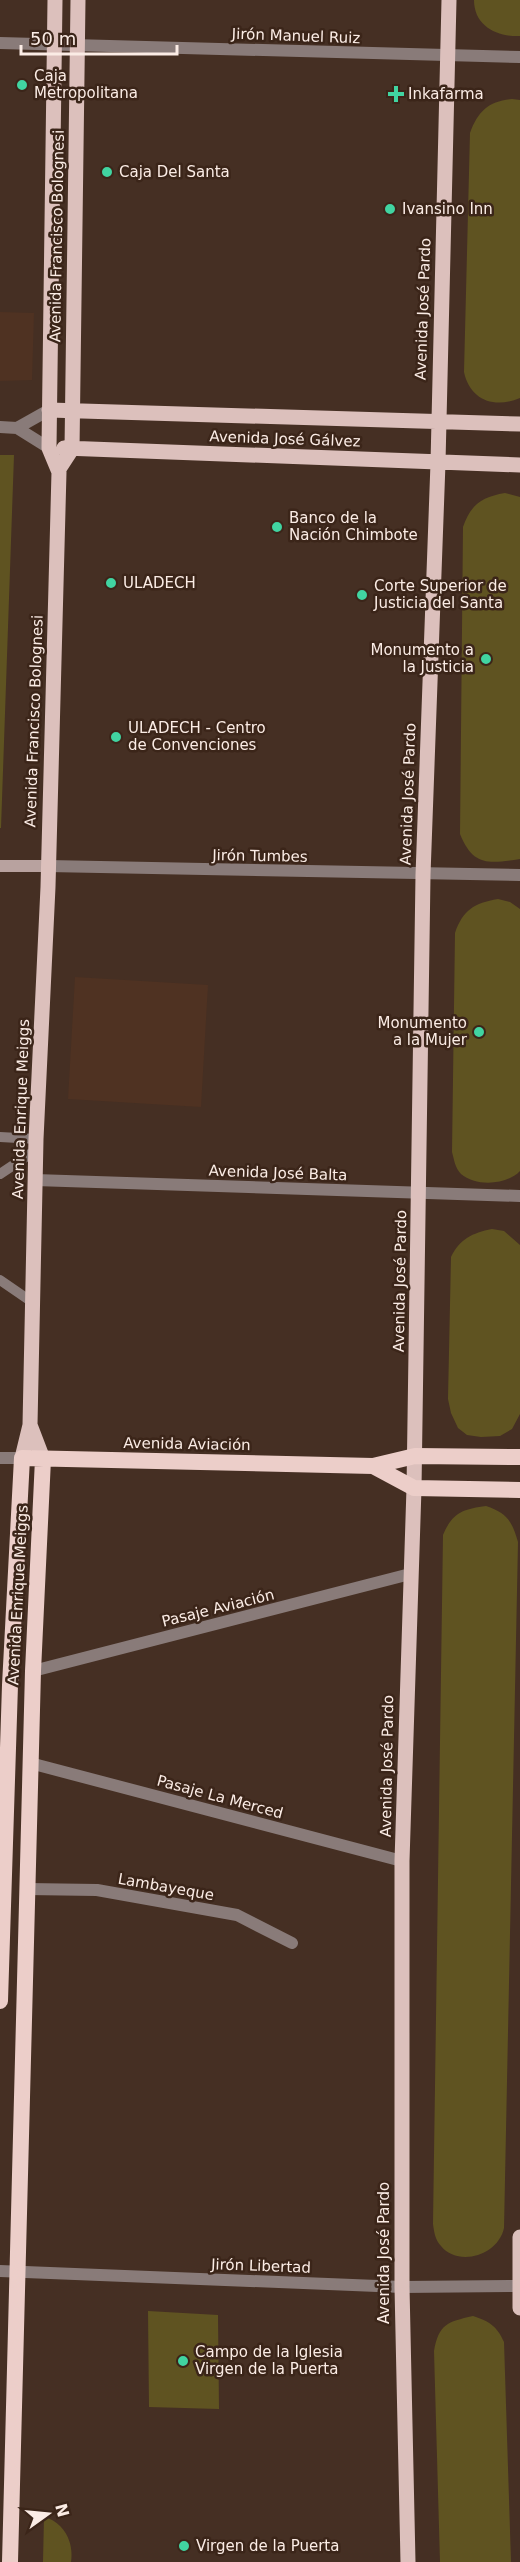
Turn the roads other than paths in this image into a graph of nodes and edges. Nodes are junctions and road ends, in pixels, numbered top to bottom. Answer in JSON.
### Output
{"nodes":[{"id":1,"x":55,"y":0,"type":"edge"},
{"id":2,"x":78,"y":0,"type":"edge"},
{"id":3,"x":449,"y":0,"type":"edge"},
{"id":4,"x":0,"y":43,"type":"edge"},
{"id":5,"x":54,"y":44,"type":"junction"},
{"id":6,"x":77,"y":45,"type":"junction"},
{"id":7,"x":448,"y":55,"type":"junction"},
{"id":8,"x":520,"y":57,"type":"edge"},
{"id":9,"x":49,"y":410,"type":"junction"},
{"id":10,"x":73,"y":410,"type":"junction"},
{"id":11,"x":438,"y":422,"type":"junction"},
{"id":12,"x":520,"y":424,"type":"edge"},
{"id":13,"x":0,"y":427,"type":"edge"},
{"id":14,"x":16,"y":428,"type":"junction"},
{"id":15,"x":49,"y":448,"type":"junction"},
{"id":16,"x":72,"y":448,"type":"junction"},
{"id":17,"x":438,"y":463,"type":"junction"},
{"id":18,"x":520,"y":465,"type":"edge"},
{"id":19,"x":59,"y":469,"type":"junction"},
{"id":20,"x":0,"y":866,"type":"edge"},
{"id":21,"x":48,"y":866,"type":"junction"},
{"id":22,"x":423,"y":875,"type":"junction"},
{"id":23,"x":520,"y":875,"type":"edge"},
{"id":24,"x":0,"y":1137,"type":"edge"},
{"id":25,"x":36,"y":1144,"type":"junction"},
{"id":26,"x":0,"y":1174,"type":"edge"},
{"id":27,"x":35,"y":1180,"type":"junction"},
{"id":28,"x":420,"y":1192,"type":"junction"},
{"id":29,"x":520,"y":1196,"type":"edge"},
{"id":30,"x":0,"y":1280,"type":"edge"},
{"id":31,"x":32,"y":1302,"type":"junction"},
{"id":32,"x":30,"y":1425,"type":"junction"},
{"id":33,"x":415,"y":1456,"type":"junction"},
{"id":34,"x":520,"y":1457,"type":"edge"},
{"id":35,"x":0,"y":1458,"type":"edge"},
{"id":36,"x":22,"y":1458,"type":"junction"},
{"id":37,"x":43,"y":1459,"type":"junction"},
{"id":38,"x":373,"y":1466,"type":"junction"},
{"id":39,"x":414,"y":1488,"type":"junction"},
{"id":40,"x":520,"y":1490,"type":"edge"},
{"id":41,"x":410,"y":1574,"type":"junction"},
{"id":42,"x":33,"y":1671,"type":"junction"},
{"id":43,"x":5,"y":1684,"type":"edge"},
{"id":44,"x":30,"y":1762,"type":"junction"},
{"id":45,"x":402,"y":1861,"type":"junction"},
{"id":46,"x":27,"y":1889,"type":"junction"},
{"id":47,"x":1,"y":1920,"type":"edge"},
{"id":48,"x":292,"y":1943,"type":"dead end"},
{"id":49,"x":0,"y":2001,"type":"edge"},
{"id":50,"x":520,"y":2237,"type":"edge"},
{"id":51,"x":0,"y":2271,"type":"edge"},
{"id":52,"x":17,"y":2271,"type":"junction"},
{"id":53,"x":520,"y":2286,"type":"edge"},
{"id":54,"x":402,"y":2287,"type":"junction"},
{"id":55,"x":520,"y":2308,"type":"edge"},
{"id":56,"x":10,"y":2562,"type":"edge"},
{"id":57,"x":408,"y":2562,"type":"edge"}],
"edges":[{"from":1,"to":5,"type":"main road","name":"Avenida Francisco Bolognesi"},
{"from":2,"to":6,"type":"main road","name":"Avenida Francisco Bolognesi"},
{"from":3,"to":7,"type":"main road","name":"Avenida José Pardo"},
{"from":4,"to":5,"type":"street","name":"Jirón Manuel Ruiz"},
{"from":5,"to":6,"type":"street","name":"Jirón Manuel Ruiz"},
{"from":5,"to":9,"type":"main road","name":"Avenida Francisco Bolognesi"},
{"from":6,"to":7,"type":"street","name":"Jirón Manuel Ruiz"},
{"from":6,"to":10,"type":"main road","name":"Avenida Francisco Bolognesi"},
{"from":7,"to":8,"type":"street","name":"Jirón Manuel Ruiz"},
{"from":7,"to":11,"type":"main road","name":"Avenida José Pardo"},
{"from":9,"to":10,"type":"main road","name":"Avenida José Gálvez"},
{"from":9,"to":14,"type":"street"},
{"from":9,"to":15,"type":"main road","name":"Avenida Francisco Bolognesi"},
{"from":10,"to":11,"type":"main road","name":"Avenida José Gálvez"},
{"from":10,"to":16,"type":"main road","name":"Avenida Francisco Bolognesi"},
{"from":11,"to":12,"type":"main road","name":"Avenida José Gálvez"},
{"from":11,"to":17,"type":"main road","name":"Avenida José Pardo"},
{"from":13,"to":14,"type":"street"},
{"from":14,"to":15,"type":"street"},
{"from":15,"to":16,"type":"main road","name":"Avenida José Gálvez"},
{"from":15,"to":19,"type":"main road","name":"Avenida Francisco Bolognesi"},
{"from":16,"to":17,"type":"main road","name":"Avenida José Gálvez"},
{"from":16,"to":19,"type":"main road"},
{"from":17,"to":18,"type":"main road","name":"Avenida José Gálvez"},
{"from":17,"to":22,"type":"main road","name":"Avenida José Pardo"},
{"from":19,"to":21,"type":"main road","name":"Avenida Francisco Bolognesi"},
{"from":20,"to":21,"type":"main road","name":"Jirón Tumbes"},
{"from":21,"to":22,"type":"street","name":"Jirón Tumbes"},
{"from":21,"to":25,"type":"main road","name":"Avenida Enrique Meiggs"},
{"from":22,"to":23,"type":"street","name":"Jirón Tumbes"},
{"from":22,"to":28,"type":"main road","name":"Avenida José Pardo"},
{"from":24,"to":25,"type":"lane"},
{"from":25,"to":26,"type":"lane"},
{"from":25,"to":27,"type":"main road","name":"Avenida Enrique Meiggs"},
{"from":27,"to":28,"type":"street","name":"Avenida José Balta"},
{"from":27,"to":31,"type":"main road","name":"Avenida Enrique Meiggs"},
{"from":28,"to":29,"type":"street","name":"Avenida José Balta"},
{"from":28,"to":33,"type":"main road","name":"Avenida José Pardo"},
{"from":30,"to":31,"type":"lane"},
{"from":31,"to":32,"type":"main road","name":"Avenida Enrique Meiggs"},
{"from":32,"to":36,"type":"main road","name":"Avenida Enrique Meiggs"},
{"from":32,"to":37,"type":"main road","name":"Avenida Enrique Meiggs"},
{"from":33,"to":34,"type":"highway","name":"Avenida Aviación"},
{"from":33,"to":38,"type":"highway","name":"Avenida Aviación"},
{"from":33,"to":39,"type":"main road","name":"Avenida José Pardo"},
{"from":35,"to":36,"type":"street","name":"Avenida Aviación"},
{"from":36,"to":37,"type":"highway","name":"Avenida Aviación"},
{"from":36,"to":43,"type":"highway","name":"Avenida Enrique Meiggs"},
{"from":37,"to":38,"type":"highway","name":"Avenida Aviación"},
{"from":37,"to":42,"type":"highway","name":"Avenida Enrique Meiggs"},
{"from":38,"to":39,"type":"highway","name":"Avenida Aviación"},
{"from":39,"to":40,"type":"highway","name":"Avenida Aviación"},
{"from":39,"to":41,"type":"main road","name":"Avenida José Pardo"},
{"from":41,"to":42,"type":"street","name":"Pasaje Aviación"},
{"from":41,"to":45,"type":"main road","name":"Avenida José Pardo"},
{"from":42,"to":44,"type":"highway","name":"Avenida Enrique Meiggs"},
{"from":43,"to":47,"type":"highway","name":"Avenida Enrique Meiggs"},
{"from":44,"to":45,"type":"street","name":"Pasaje La Merced"},
{"from":44,"to":46,"type":"highway","name":"Avenida Enrique Meiggs"},
{"from":45,"to":54,"type":"main road","name":"Avenida José Pardo"},
{"from":46,"to":48,"type":"street","name":"Lambayeque"},
{"from":46,"to":52,"type":"highway","name":"Avenida Enrique Meiggs"},
{"from":47,"to":49,"type":"highway","name":"Avenida Enrique Meiggs"},
{"from":50,"to":53,"type":"main road"},
{"from":51,"to":52,"type":"street","name":"Jirón Libertad"},
{"from":52,"to":54,"type":"street","name":"Jirón Libertad"},
{"from":52,"to":56,"type":"highway","name":"Avenida Enrique Meiggs"},
{"from":53,"to":54,"type":"street","name":"Jirón Libertad"},
{"from":53,"to":55,"type":"main road"},
{"from":54,"to":57,"type":"main road","name":"Avenida José Pardo"}]}
